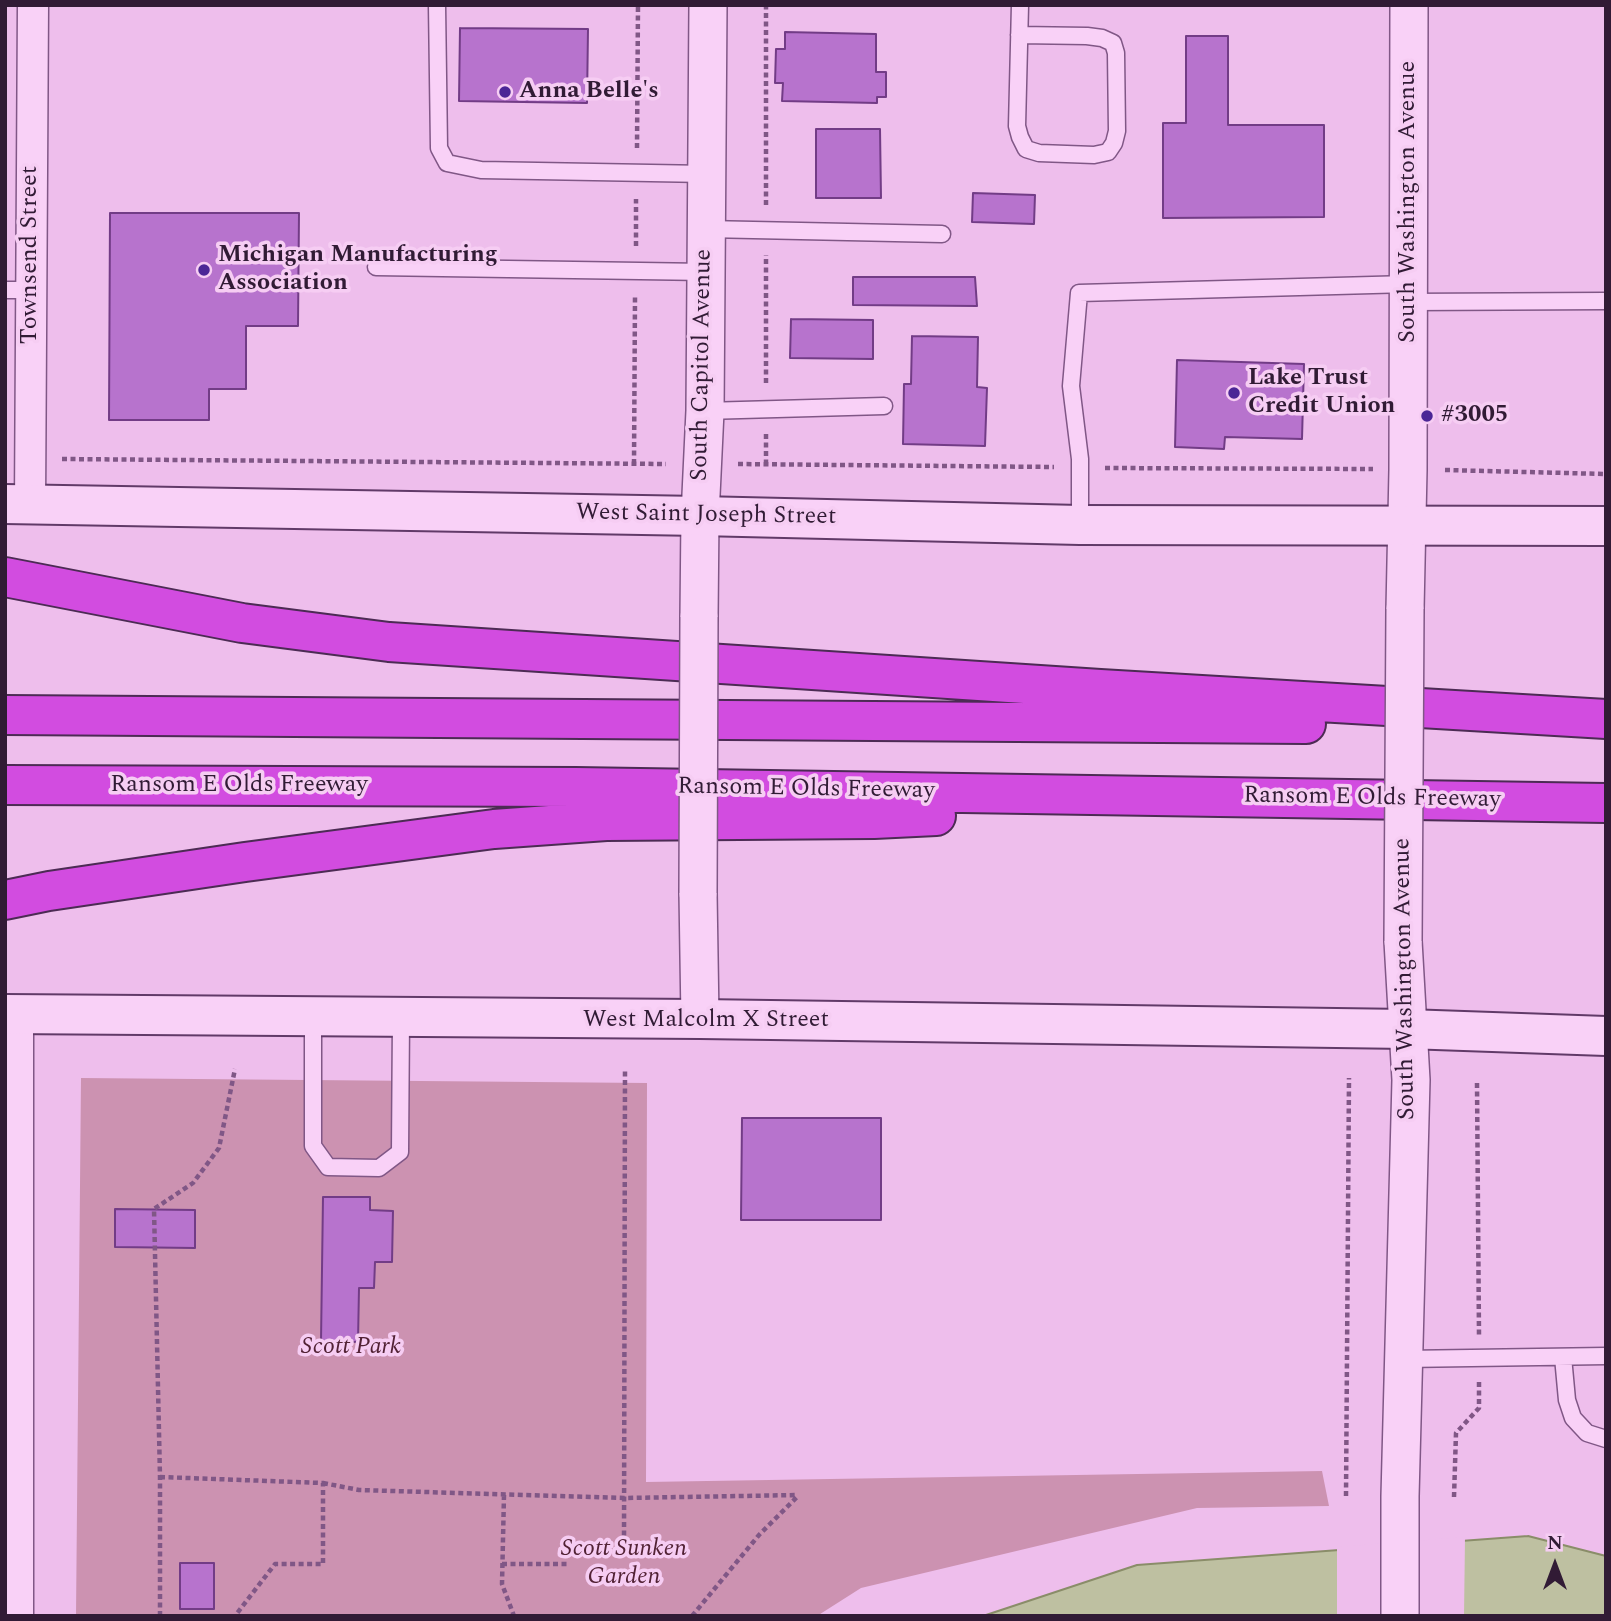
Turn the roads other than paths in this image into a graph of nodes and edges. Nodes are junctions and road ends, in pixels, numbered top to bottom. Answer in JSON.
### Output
{"nodes":[{"id":1,"x":33,"y":5,"type":"edge"},
{"id":2,"x":437,"y":5,"type":"edge"},
{"id":3,"x":708,"y":5,"type":"edge"},
{"id":4,"x":1020,"y":5,"type":"edge"},
{"id":5,"x":1409,"y":5,"type":"edge"},
{"id":6,"x":1019,"y":35,"type":"junction"},
{"id":7,"x":707,"y":174,"type":"junction"},
{"id":8,"x":706,"y":229,"type":"junction"},
{"id":9,"x":942,"y":234,"type":"dead end"},
{"id":10,"x":376,"y":267,"type":"dead end"},
{"id":11,"x":706,"y":272,"type":"junction"},
{"id":12,"x":18,"y":290,"type":"edge"},
{"id":13,"x":1409,"y":293,"type":"junction"},
{"id":14,"x":1606,"y":301,"type":"edge"},
{"id":15,"x":884,"y":406,"type":"dead end"},
{"id":16,"x":705,"y":411,"type":"junction"},
{"id":17,"x":18,"y":504,"type":"edge"},
{"id":18,"x":700,"y":516,"type":"junction"},
{"id":19,"x":1080,"y":525,"type":"junction"},
{"id":20,"x":1408,"y":526,"type":"junction"},
{"id":21,"x":1606,"y":526,"type":"edge"},
{"id":22,"x":5,"y":577,"type":"edge"},
{"id":23,"x":5,"y":715,"type":"edge"},
{"id":24,"x":1606,"y":719,"type":"edge"},
{"id":25,"x":1606,"y":726,"type":"edge"},
{"id":26,"x":5,"y":785,"type":"edge"},
{"id":27,"x":1195,"y":796,"type":"junction"},
{"id":28,"x":1606,"y":803,"type":"edge"},
{"id":29,"x":5,"y":900,"type":"edge"},
{"id":30,"x":12,"y":1014,"type":"edge"},
{"id":31,"x":313,"y":1018,"type":"junction"},
{"id":32,"x":401,"y":1019,"type":"junction"},
{"id":33,"x":700,"y":1019,"type":"junction"},
{"id":34,"x":1408,"y":1029,"type":"junction"},
{"id":35,"x":1606,"y":1035,"type":"edge"},
{"id":36,"x":1606,"y":1356,"type":"edge"},
{"id":37,"x":1563,"y":1357,"type":"junction"},
{"id":38,"x":1404,"y":1359,"type":"junction"},
{"id":39,"x":1606,"y":1439,"type":"edge"},
{"id":40,"x":18,"y":1616,"type":"edge"},
{"id":41,"x":1400,"y":1616,"type":"edge"}],
"edges":[{"from":1,"to":12,"type":"street","name":"Townsend Street"},
{"from":2,"to":7,"type":"lane"},
{"from":3,"to":7,"type":"street","name":"South Capitol Avenue"},
{"from":4,"to":6,"type":"lane"},
{"from":5,"to":13,"type":"street","name":"South Washington Avenue"},
{"from":6,"to":6,"type":"lane"},
{"from":7,"to":8,"type":"street","name":"South Capitol Avenue"},
{"from":8,"to":9,"type":"lane"},
{"from":8,"to":11,"type":"street","name":"South Capitol Avenue"},
{"from":10,"to":11,"type":"lane"},
{"from":11,"to":16,"type":"street","name":"South Capitol Avenue"},
{"from":12,"to":17,"type":"street","name":"Townsend Street"},
{"from":13,"to":14,"type":"lane"},
{"from":13,"to":19,"type":"lane"},
{"from":13,"to":20,"type":"street","name":"South Washington Avenue"},
{"from":15,"to":16,"type":"lane"},
{"from":16,"to":18,"type":"street","name":"South Capitol Avenue"},
{"from":17,"to":18,"type":"main road","name":"West Saint Joseph Street"},
{"from":18,"to":19,"type":"main road","name":"West Saint Joseph Street"},
{"from":18,"to":33,"type":"street","name":"South Capitol Avenue","bridge":true},
{"from":19,"to":20,"type":"main road","name":"West Saint Joseph Street"},
{"from":20,"to":21,"type":"main road","name":"West Saint Joseph Street"},
{"from":20,"to":34,"type":"street","name":"South Washington Avenue","bridge":true},
{"from":22,"to":24,"type":"highway"},
{"from":23,"to":25,"type":"highway"},
{"from":26,"to":27,"type":"highway","name":"Ransom E Olds Freeway"},
{"from":27,"to":28,"type":"highway","name":"Ransom E Olds Freeway"},
{"from":27,"to":29,"type":"highway"},
{"from":30,"to":31,"type":"main road","name":"West Malcolm X Street"},
{"from":30,"to":40,"type":"street"},
{"from":31,"to":32,"type":"main road","name":"West Malcolm X Street"},
{"from":31,"to":32,"type":"lane"},
{"from":32,"to":33,"type":"main road","name":"West Malcolm X Street"},
{"from":33,"to":34,"type":"main road","name":"West Malcolm X Street"},
{"from":34,"to":35,"type":"main road","name":"West Malcolm X Street"},
{"from":34,"to":38,"type":"street","name":"South Washington Avenue"},
{"from":36,"to":37,"type":"lane"},
{"from":37,"to":38,"type":"lane"},
{"from":37,"to":39,"type":"lane"},
{"from":38,"to":41,"type":"street","name":"South Washington Avenue"}]}
